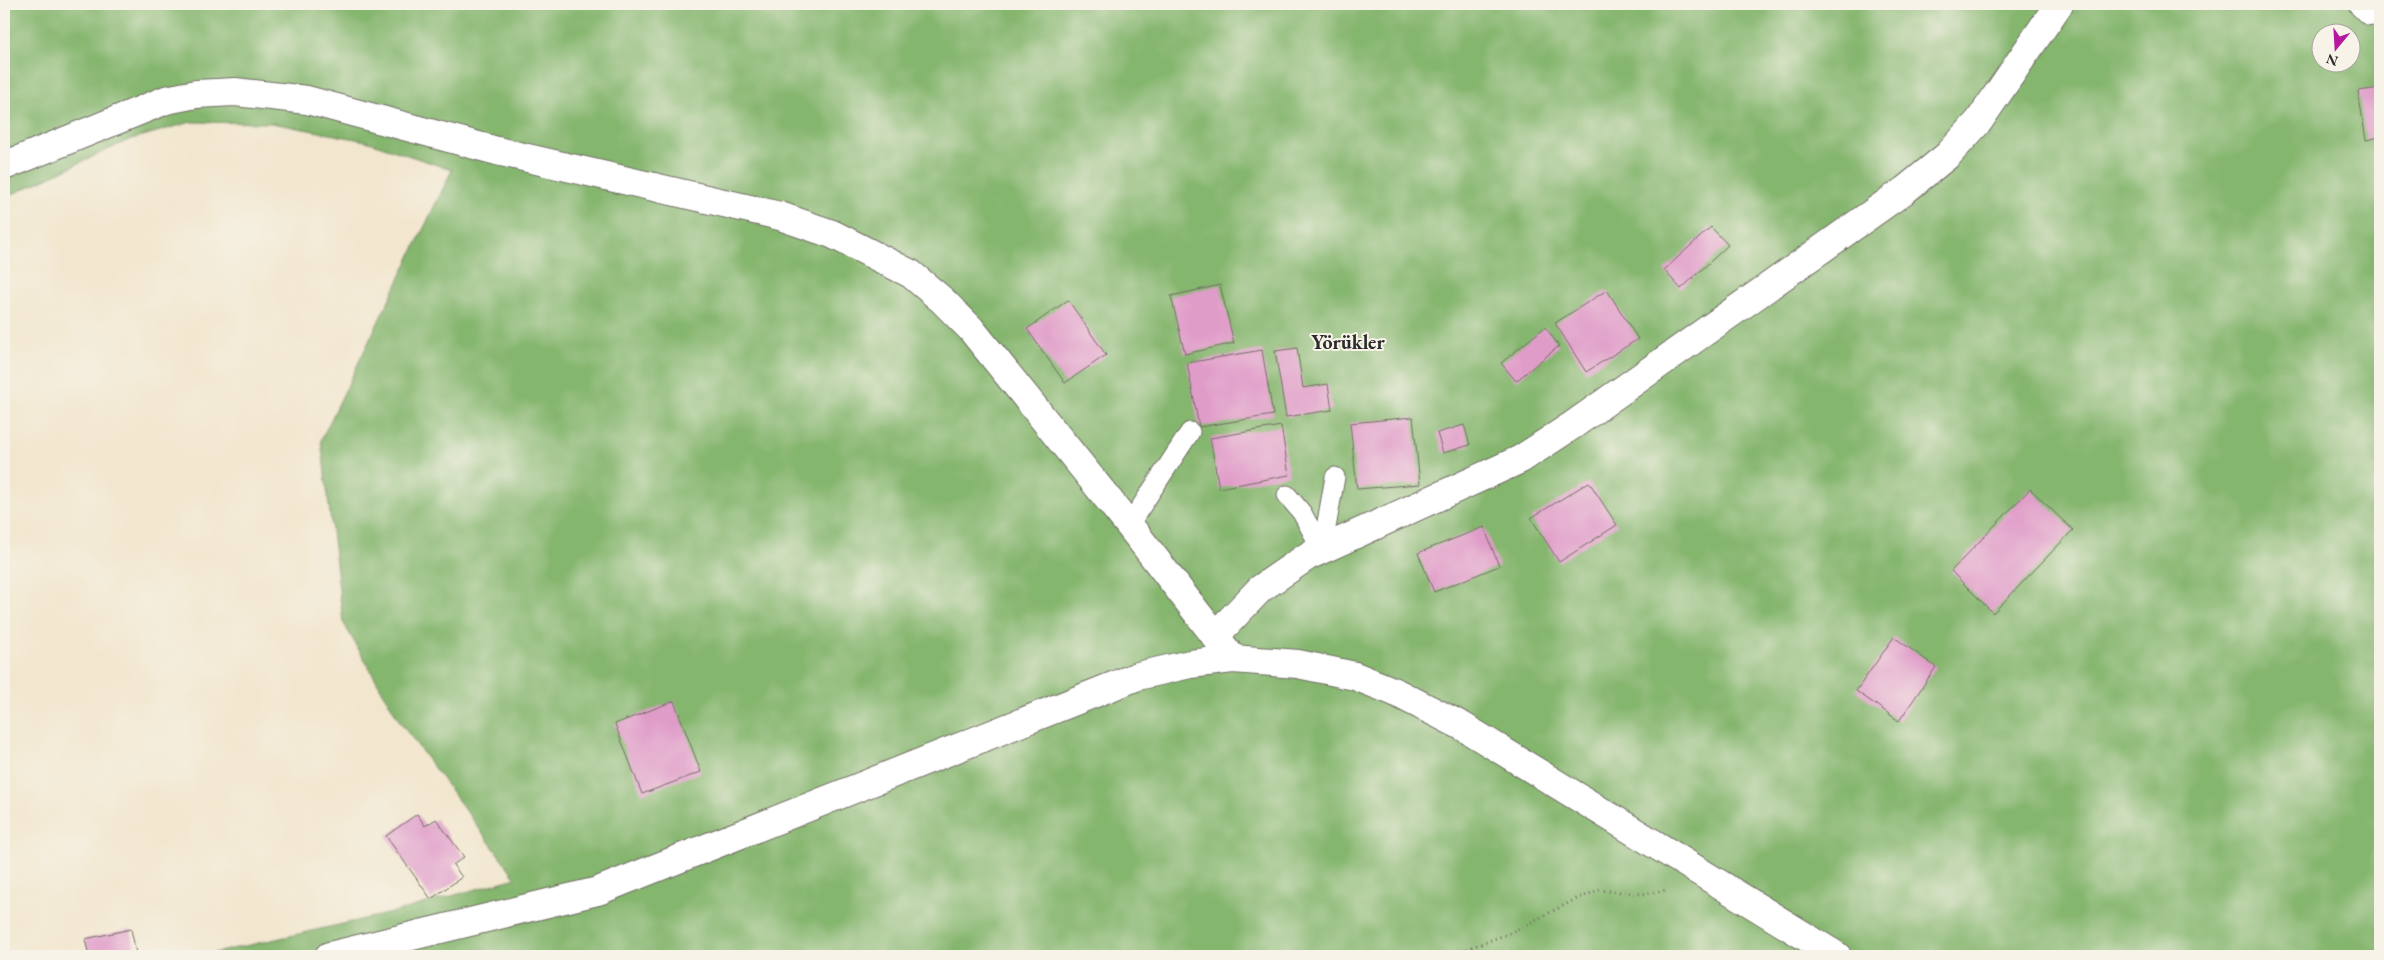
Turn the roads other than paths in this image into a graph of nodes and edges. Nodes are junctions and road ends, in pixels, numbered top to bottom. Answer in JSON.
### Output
{"nodes":[{"id":1,"x":2059,"y":4,"type":"edge"},
{"id":2,"x":4,"y":166,"type":"edge"},
{"id":3,"x":1190,"y":432,"type":"dead end"},
{"id":4,"x":1336,"y":476,"type":"dead end"},
{"id":5,"x":1287,"y":495,"type":"dead end"},
{"id":6,"x":1129,"y":524,"type":"junction"},
{"id":7,"x":1322,"y":550,"type":"junction"},
{"id":8,"x":1215,"y":636,"type":"junction"},
{"id":9,"x":1233,"y":659,"type":"junction"},
{"id":10,"x":329,"y":956,"type":"edge"},
{"id":11,"x":1837,"y":956,"type":"edge"}],
"edges":[{"from":1,"to":7,"type":"street"},
{"from":2,"to":6,"type":"street"},
{"from":3,"to":6,"type":"lane"},
{"from":4,"to":7,"type":"lane"},
{"from":5,"to":7,"type":"lane"},
{"from":6,"to":8,"type":"street"},
{"from":7,"to":8,"type":"street"},
{"from":8,"to":9,"type":"street"},
{"from":9,"to":10,"type":"street"},
{"from":9,"to":11,"type":"street"}]}
